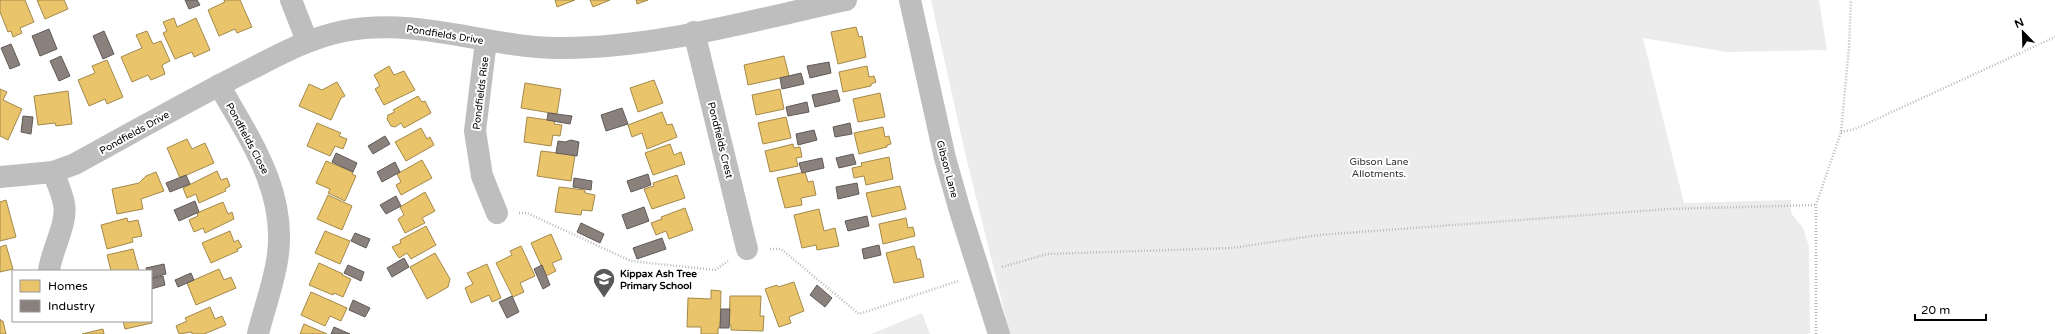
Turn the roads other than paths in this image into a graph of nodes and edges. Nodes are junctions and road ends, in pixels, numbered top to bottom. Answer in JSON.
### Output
{"nodes":[{"id":1,"x":291,"y":0,"type":"edge"},
{"id":2,"x":846,"y":0,"type":"edge"},
{"id":3,"x":910,"y":0,"type":"edge"},
{"id":4,"x":694,"y":32,"type":"junction"},
{"id":5,"x":307,"y":41,"type":"junction"},
{"id":6,"x":486,"y":41,"type":"junction"},
{"id":7,"x":219,"y":85,"type":"junction"},
{"id":8,"x":53,"y":172,"type":"junction"},
{"id":9,"x":0,"y":177,"type":"edge"},
{"id":10,"x":497,"y":214,"type":"road end"},
{"id":11,"x":747,"y":248,"type":"road end"},
{"id":12,"x":49,"y":270,"type":"edge"},
{"id":13,"x":258,"y":334,"type":"edge"},
{"id":14,"x":999,"y":334,"type":"edge"}],
"edges":[{"from":1,"to":5,"type":"street"},
{"from":2,"to":4,"type":"street","name":"Pondfields Drive"},
{"from":3,"to":14,"type":"street","name":"Gibson Lane"},
{"from":4,"to":6,"type":"street","name":"Pondfields Drive"},
{"from":4,"to":11,"type":"street","name":"Pondfields Crest"},
{"from":5,"to":6,"type":"street","name":"Pondfields Drive"},
{"from":5,"to":7,"type":"street","name":"Pondfields Drive"},
{"from":6,"to":10,"type":"street","name":"Pondfields Rise"},
{"from":7,"to":8,"type":"street","name":"Pondfields Drive"},
{"from":7,"to":13,"type":"street","name":"Pondfields Close"},
{"from":8,"to":9,"type":"street","name":"Pondfields Drive"},
{"from":8,"to":12,"type":"street"}]}
